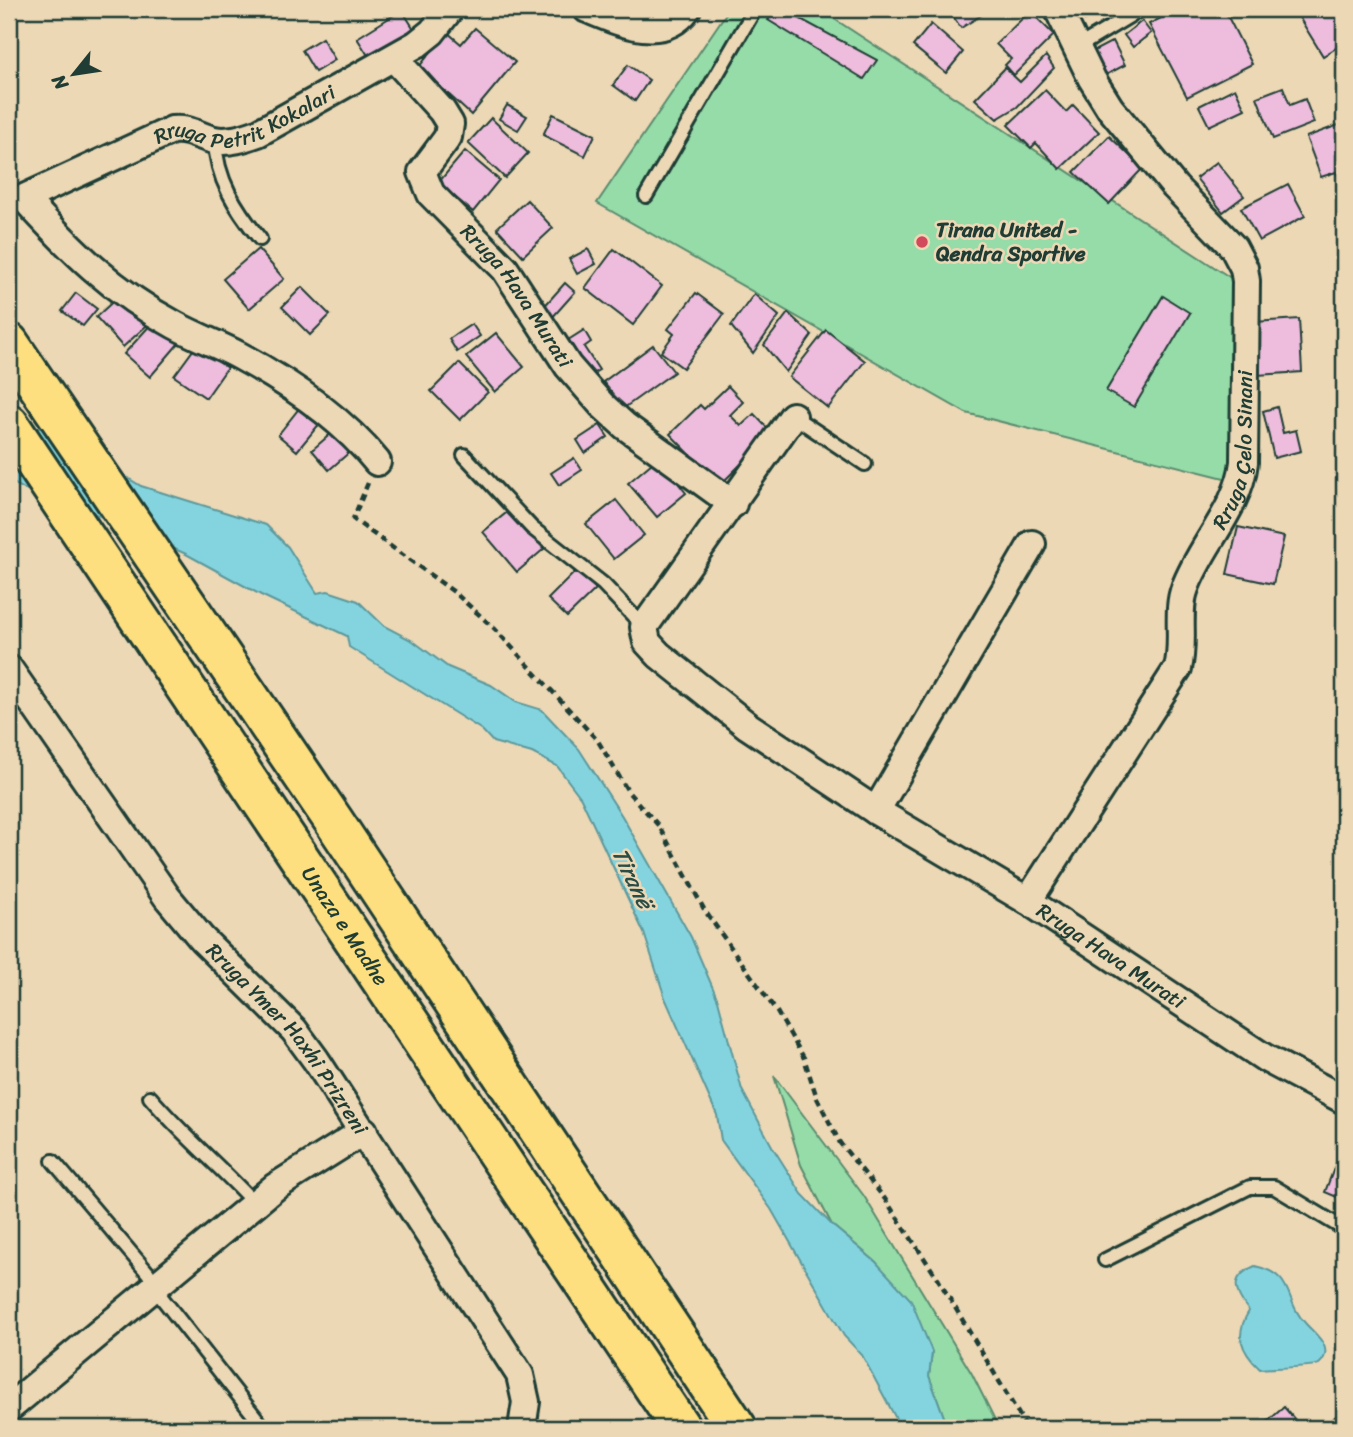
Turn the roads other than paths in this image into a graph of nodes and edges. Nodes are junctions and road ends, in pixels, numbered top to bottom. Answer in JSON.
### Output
{"nodes":[{"id":1,"x":450,"y":9,"type":"edge"},
{"id":2,"x":587,"y":9,"type":"edge"},
{"id":3,"x":687,"y":9,"type":"edge"},
{"id":4,"x":755,"y":9,"type":"edge"},
{"id":5,"x":1058,"y":9,"type":"edge"},
{"id":6,"x":1141,"y":9,"type":"edge"},
{"id":7,"x":1075,"y":48,"type":"junction"},
{"id":8,"x":394,"y":58,"type":"junction"},
{"id":9,"x":215,"y":140,"type":"junction"},
{"id":10,"x":646,"y":196,"type":"dead end"},
{"id":11,"x":260,"y":239,"type":"dead end"},
{"id":12,"x":18,"y":357,"type":"edge"},
{"id":13,"x":793,"y":416,"type":"joint"},
{"id":14,"x":9,"y":424,"type":"edge"},
{"id":15,"x":464,"y":455,"type":"dead end"},
{"id":16,"x":377,"y":462,"type":"road end"},
{"id":17,"x":865,"y":464,"type":"dead end"},
{"id":18,"x":733,"y":504,"type":"junction"},
{"id":19,"x":1032,"y":544,"type":"dead end"},
{"id":20,"x":644,"y":627,"type":"junction"},
{"id":21,"x":9,"y":669,"type":"edge"},
{"id":22,"x":876,"y":811,"type":"junction"},
{"id":23,"x":1028,"y":901,"type":"junction"},
{"id":24,"x":150,"y":1097,"type":"dead end"},
{"id":25,"x":1344,"y":1100,"type":"edge"},
{"id":26,"x":364,"y":1130,"type":"junction"},
{"id":27,"x":53,"y":1161,"type":"dead end"},
{"id":28,"x":254,"y":1203,"type":"junction"},
{"id":29,"x":1344,"y":1228,"type":"edge"},
{"id":30,"x":1105,"y":1260,"type":"dead end"},
{"id":31,"x":156,"y":1286,"type":"junction"},
{"id":32,"x":9,"y":1408,"type":"edge"},
{"id":33,"x":264,"y":1428,"type":"edge"},
{"id":34,"x":522,"y":1428,"type":"edge"},
{"id":35,"x":681,"y":1428,"type":"edge"},
{"id":36,"x":737,"y":1428,"type":"edge"}],
"edges":[{"from":1,"to":8,"type":"street","name":"Rruga Petrit Kokalari"},
{"from":2,"to":3,"type":"street"},
{"from":4,"to":10,"type":"lane"},
{"from":5,"to":7,"type":"street","name":"Rruga Çelo Sinani"},
{"from":6,"to":7,"type":"lane"},
{"from":7,"to":23,"type":"street","name":"Rruga Çelo Sinani"},
{"from":8,"to":9,"type":"street","name":"Rruga Petrit Kokalari"},
{"from":8,"to":18,"type":"street","name":"Rruga Hava Murati"},
{"from":9,"to":11,"type":"lane"},
{"from":9,"to":16,"type":"street","name":"Rruga Petrit Kokalari"},
{"from":12,"to":36,"type":"highway"},
{"from":13,"to":17,"type":"lane"},
{"from":13,"to":18,"type":"street"},
{"from":14,"to":35,"type":"highway","name":"Unaza e Madhe"},
{"from":15,"to":20,"type":"lane","name":"Rruga Hava Murati"},
{"from":18,"to":20,"type":"street"},
{"from":19,"to":22,"type":"street"},
{"from":20,"to":22,"type":"street","name":"Rruga Hava Murati"},
{"from":21,"to":26,"type":"street","name":"Rruga Ymer Haxhi Prizreni"},
{"from":22,"to":23,"type":"street","name":"Rruga Hava Murati"},
{"from":23,"to":25,"type":"street","name":"Rruga Hava Murati"},
{"from":24,"to":28,"type":"lane"},
{"from":26,"to":28,"type":"street"},
{"from":26,"to":34,"type":"street","name":"Rruga Ymer Haxhi Prizreni"},
{"from":27,"to":31,"type":"lane"},
{"from":28,"to":31,"type":"street"},
{"from":29,"to":30,"type":"lane"},
{"from":31,"to":32,"type":"street"},
{"from":31,"to":33,"type":"lane"}]}
